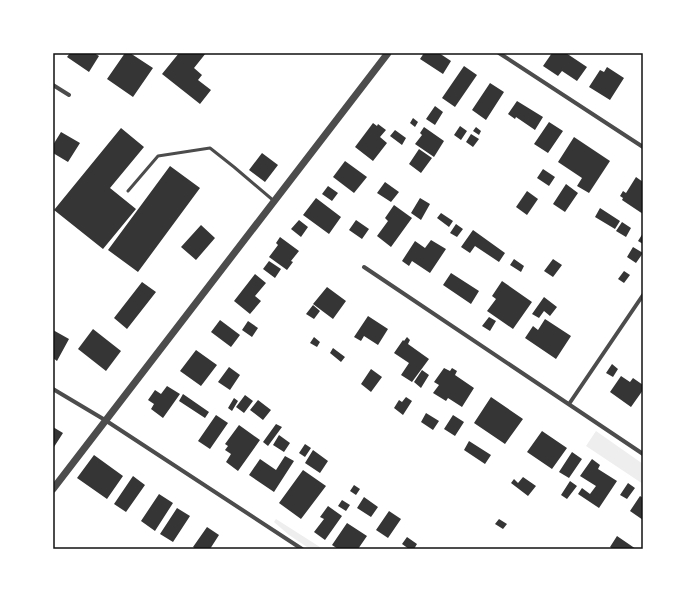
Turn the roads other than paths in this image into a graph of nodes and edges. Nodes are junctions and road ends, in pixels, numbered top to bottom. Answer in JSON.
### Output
{"nodes":[{"id":1,"x":388,"y":53,"type":"edge"},
{"id":2,"x":499,"y":53,"type":"edge"},
{"id":3,"x":53,"y":85,"type":"edge"},
{"id":4,"x":69,"y":95,"type":"dead end"},
{"id":5,"x":643,"y":147,"type":"edge"},
{"id":6,"x":128,"y":191,"type":"dead end"},
{"id":7,"x":274,"y":201,"type":"junction"},
{"id":8,"x":364,"y":267,"type":"dead end"},
{"id":9,"x":643,"y":295,"type":"edge"},
{"id":10,"x":53,"y":389,"type":"edge"},
{"id":11,"x":569,"y":404,"type":"junction"},
{"id":12,"x":105,"y":420,"type":"junction"},
{"id":13,"x":643,"y":454,"type":"edge"},
{"id":14,"x":53,"y":489,"type":"edge"},
{"id":15,"x":302,"y":549,"type":"edge"}],
"edges":[{"from":1,"to":7,"type":"street"},
{"from":2,"to":5,"type":"street"},
{"from":3,"to":4,"type":"street"},
{"from":6,"to":7,"type":"lane"},
{"from":7,"to":12,"type":"street"},
{"from":8,"to":11,"type":"street"},
{"from":9,"to":11,"type":"street"},
{"from":10,"to":12,"type":"street"},
{"from":11,"to":13,"type":"street"},
{"from":12,"to":14,"type":"street"},
{"from":12,"to":15,"type":"street"}]}
